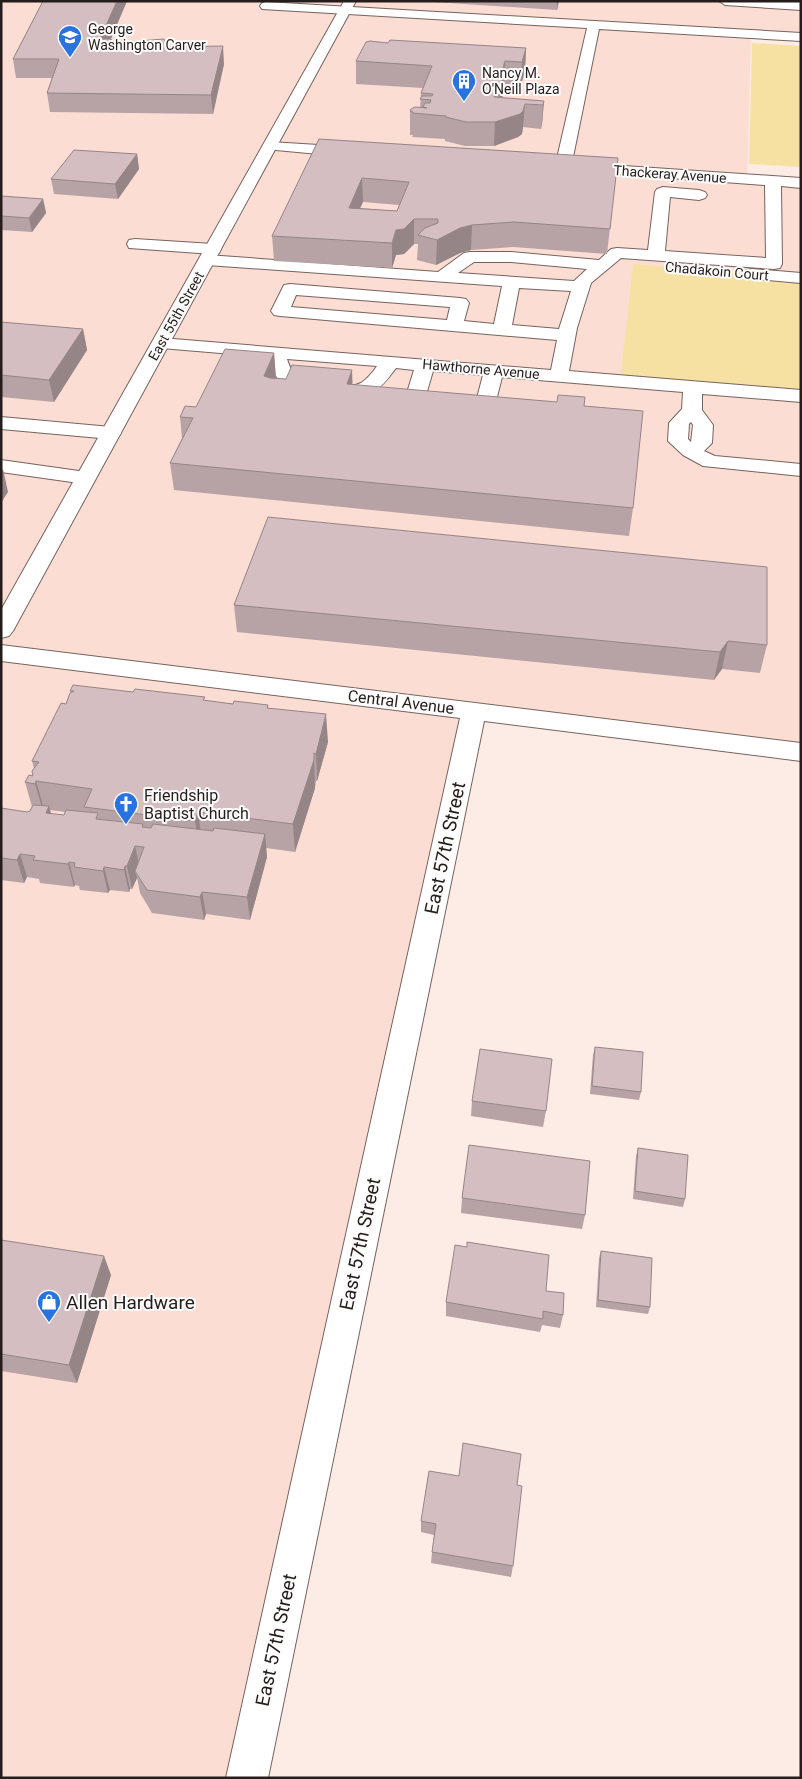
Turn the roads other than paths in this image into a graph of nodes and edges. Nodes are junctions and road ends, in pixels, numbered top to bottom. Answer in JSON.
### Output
{"nodes":[{"id":1,"x":725,"y":1,"type":"edge"},
{"id":2,"x":348,"y":5,"type":"edge"},
{"id":3,"x":266,"y":6,"type":"dead end"},
{"id":4,"x":801,"y":6,"type":"edge"},
{"id":5,"x":594,"y":24,"type":"junction"},
{"id":6,"x":801,"y":37,"type":"edge"},
{"id":7,"x":270,"y":146,"type":"junction"},
{"id":8,"x":369,"y":154,"type":"edge"},
{"id":9,"x":547,"y":166,"type":"edge"},
{"id":10,"x":563,"y":167,"type":"junction"},
{"id":11,"x":773,"y":182,"type":"junction"},
{"id":12,"x":801,"y":184,"type":"edge"},
{"id":13,"x":717,"y":196,"type":"dead end"},
{"id":14,"x":754,"y":198,"type":"dead end"},
{"id":15,"x":772,"y":200,"type":"junction"},
{"id":16,"x":135,"y":244,"type":"dead end"},
{"id":17,"x":210,"y":255,"type":"junction"},
{"id":18,"x":656,"y":255,"type":"junction"},
{"id":19,"x":633,"y":264,"type":"dead end"},
{"id":20,"x":774,"y":264,"type":"junction"},
{"id":21,"x":601,"y":265,"type":"junction"},
{"id":22,"x":801,"y":266,"type":"edge"},
{"id":23,"x":441,"y":276,"type":"junction"},
{"id":24,"x":801,"y":278,"type":"edge"},
{"id":25,"x":512,"y":282,"type":"junction"},
{"id":26,"x":581,"y":287,"type":"junction"},
{"id":27,"x":454,"y":326,"type":"junction"},
{"id":28,"x":502,"y":329,"type":"junction"},
{"id":29,"x":566,"y":335,"type":"junction"},
{"id":30,"x":161,"y":343,"type":"junction"},
{"id":31,"x":275,"y":352,"type":"junction"},
{"id":32,"x":391,"y":362,"type":"junction"},
{"id":33,"x":425,"y":365,"type":"junction"},
{"id":34,"x":494,"y":370,"type":"junction"},
{"id":35,"x":560,"y":376,"type":"junction"},
{"id":36,"x":694,"y":387,"type":"junction"},
{"id":37,"x":801,"y":396,"type":"edge"},
{"id":38,"x":411,"y":412,"type":"edge"},
{"id":39,"x":482,"y":417,"type":"edge"},
{"id":40,"x":1,"y":423,"type":"edge"},
{"id":41,"x":111,"y":433,"type":"junction"},
{"id":42,"x":1,"y":466,"type":"edge"},
{"id":43,"x":801,"y":470,"type":"edge"},
{"id":44,"x":86,"y":478,"type":"junction"},
{"id":45,"x":1,"y":631,"type":"edge"},
{"id":46,"x":1,"y":653,"type":"edge"},
{"id":47,"x":474,"y":711,"type":"junction"},
{"id":48,"x":801,"y":752,"type":"edge"},
{"id":49,"x":247,"y":1778,"type":"edge"}],
"edges":[{"from":1,"to":4,"type":"street"},
{"from":2,"to":3,"type":"street"},
{"from":2,"to":5,"type":"street"},
{"from":2,"to":7,"type":"street","name":"East 55th Street"},
{"from":5,"to":6,"type":"street"},
{"from":5,"to":10,"type":"street"},
{"from":7,"to":8,"type":"street"},
{"from":7,"to":17,"type":"street","name":"East 55th Street"},
{"from":9,"to":10,"type":"street","name":"Thackeray Avenue"},
{"from":10,"to":11,"type":"street","name":"Thackeray Avenue"},
{"from":11,"to":12,"type":"street","name":"Thackeray Avenue"},
{"from":11,"to":15,"type":"street"},
{"from":13,"to":18,"type":"street"},
{"from":14,"to":15,"type":"street"},
{"from":15,"to":20,"type":"street"},
{"from":16,"to":17,"type":"street"},
{"from":17,"to":23,"type":"street"},
{"from":17,"to":30,"type":"street","name":"East 55th Street"},
{"from":18,"to":20,"type":"street"},
{"from":18,"to":21,"type":"street"},
{"from":19,"to":24,"type":"street","name":"Chadakoin Court"},
{"from":20,"to":22,"type":"street"},
{"from":21,"to":23,"type":"street"},
{"from":21,"to":26,"type":"street"},
{"from":23,"to":25,"type":"street"},
{"from":25,"to":26,"type":"street"},
{"from":25,"to":28,"type":"street"},
{"from":26,"to":29,"type":"street"},
{"from":27,"to":27,"type":"street"},
{"from":27,"to":28,"type":"street"},
{"from":28,"to":29,"type":"street"},
{"from":29,"to":35,"type":"street"},
{"from":30,"to":31,"type":"street","name":"Hawthorne Avenue"},
{"from":30,"to":41,"type":"street","name":"East 55th Street"},
{"from":31,"to":32,"type":"street","name":"Hawthorne Avenue"},
{"from":31,"to":32,"type":"street"},
{"from":32,"to":33,"type":"street","name":"Hawthorne Avenue"},
{"from":33,"to":34,"type":"street","name":"Hawthorne Avenue"},
{"from":33,"to":38,"type":"street"},
{"from":34,"to":35,"type":"street","name":"Hawthorne Avenue"},
{"from":34,"to":39,"type":"street"},
{"from":35,"to":36,"type":"street","name":"Hawthorne Avenue"},
{"from":36,"to":37,"type":"street","name":"Hawthorne Avenue"},
{"from":36,"to":43,"type":"street"},
{"from":40,"to":41,"type":"street"},
{"from":41,"to":44,"type":"street","name":"East 55th Street"},
{"from":42,"to":44,"type":"street"},
{"from":44,"to":45,"type":"street","name":"East 55th Street"},
{"from":46,"to":47,"type":"street","name":"Central Avenue"},
{"from":47,"to":48,"type":"street","name":"Central Avenue"},
{"from":47,"to":49,"type":"street","name":"East 57th Street"}]}
